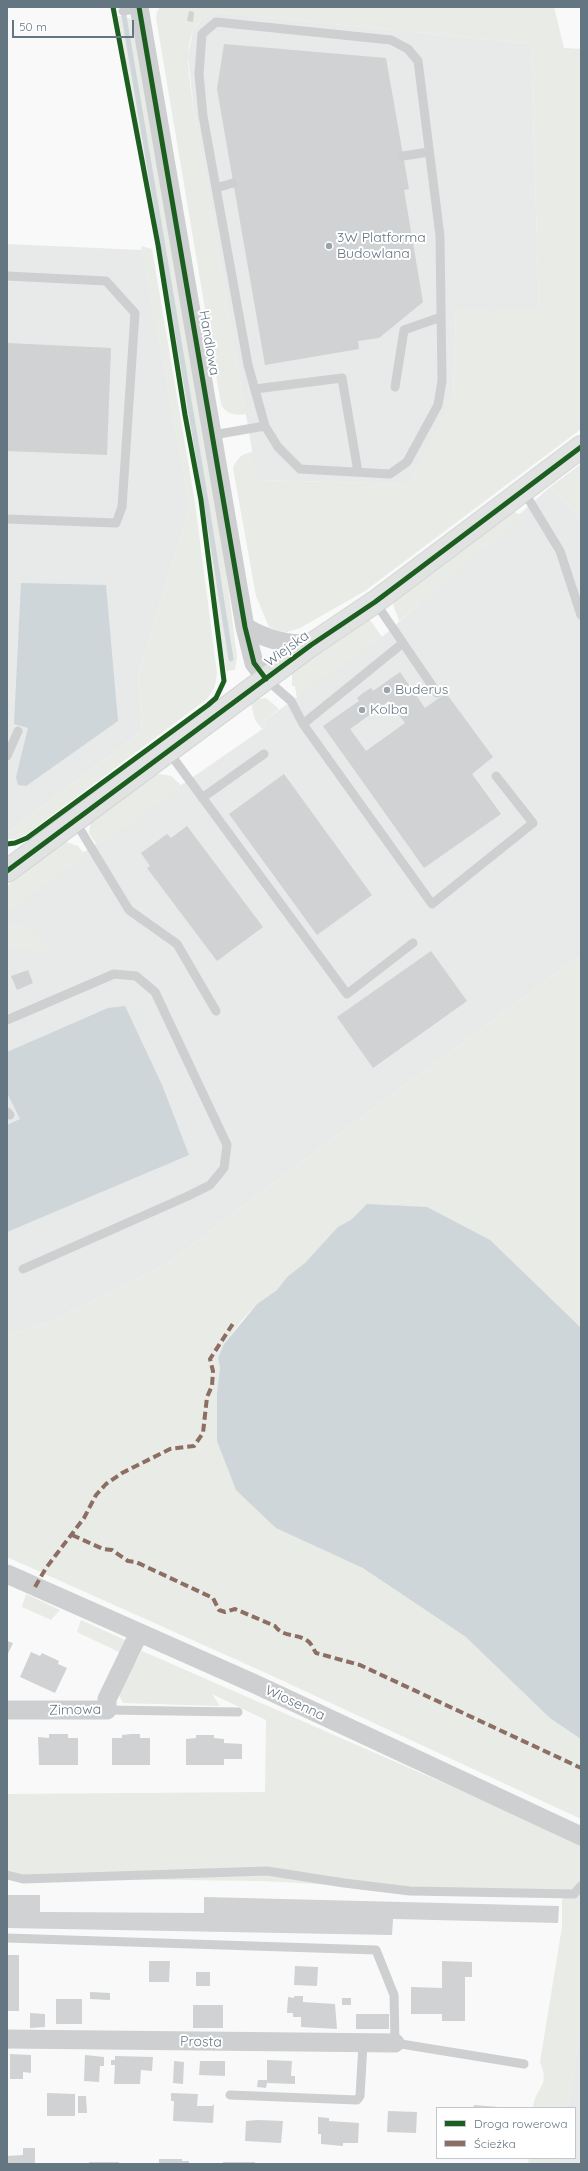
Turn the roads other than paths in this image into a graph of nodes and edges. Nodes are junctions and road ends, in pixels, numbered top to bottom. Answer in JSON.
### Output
{"nodes":[{"id":1,"x":136,"y":8,"type":"edge"},
{"id":2,"x":429,"y":152,"type":"junction"},
{"id":3,"x":403,"y":156,"type":"dead end"},
{"id":4,"x":233,"y":183,"type":"dead end"},
{"id":5,"x":216,"y":188,"type":"junction"},
{"id":6,"x":7,"y":276,"type":"edge"},
{"id":7,"x":441,"y":317,"type":"junction"},
{"id":8,"x":395,"y":387,"type":"dead end"},
{"id":9,"x":255,"y":389,"type":"junction"},
{"id":10,"x":265,"y":426,"type":"junction"},
{"id":11,"x":213,"y":435,"type":"junction"},
{"id":12,"x":581,"y":447,"type":"edge"},
{"id":13,"x":358,"y":472,"type":"junction"},
{"id":14,"x":523,"y":490,"type":"junction"},
{"id":15,"x":7,"y":519,"type":"edge"},
{"id":16,"x":375,"y":602,"type":"junction"},
{"id":17,"x":581,"y":615,"type":"edge"},
{"id":18,"x":245,"y":627,"type":"junction"},
{"id":19,"x":403,"y":643,"type":"junction"},
{"id":20,"x":312,"y":645,"type":"junction"},
{"id":21,"x":266,"y":679,"type":"junction"},
{"id":22,"x":437,"y":693,"type":"dead end"},
{"id":23,"x":303,"y":724,"type":"junction"},
{"id":24,"x":18,"y":731,"type":"dead end"},
{"id":25,"x":168,"y":751,"type":"junction"},
{"id":26,"x":264,"y":754,"type":"dead end"},
{"id":27,"x":7,"y":756,"type":"edge"},
{"id":28,"x":496,"y":776,"type":"dead end"},
{"id":29,"x":202,"y":798,"type":"junction"},
{"id":30,"x":75,"y":822,"type":"junction"},
{"id":31,"x":7,"y":870,"type":"edge"},
{"id":32,"x":413,"y":943,"type":"dead end"},
{"id":33,"x":216,"y":1011,"type":"dead end"},
{"id":34,"x":7,"y":1020,"type":"edge"},
{"id":35,"x":23,"y":1269,"type":"dead end"},
{"id":36,"x":7,"y":1574,"type":"edge"},
{"id":37,"x":139,"y":1633,"type":"junction"},
{"id":38,"x":7,"y":1710,"type":"edge"},
{"id":39,"x":107,"y":1710,"type":"junction"},
{"id":40,"x":238,"y":1712,"type":"dead end"},
{"id":41,"x":581,"y":1836,"type":"edge"},
{"id":42,"x":7,"y":1875,"type":"edge"},
{"id":43,"x":581,"y":1886,"type":"edge"},
{"id":44,"x":7,"y":1938,"type":"edge"},
{"id":45,"x":7,"y":2039,"type":"edge"},
{"id":46,"x":395,"y":2043,"type":"junction"},
{"id":47,"x":363,"y":2044,"type":"junction"},
{"id":48,"x":524,"y":2064,"type":"dead end"},
{"id":49,"x":230,"y":2095,"type":"dead end"}],
"edges":[{"from":1,"to":11,"type":"street","name":"Handlowa"},
{"from":2,"to":3,"type":"lane"},
{"from":2,"to":5,"type":"lane"},
{"from":2,"to":7,"type":"lane"},
{"from":4,"to":5,"type":"lane"},
{"from":5,"to":9,"type":"lane"},
{"from":6,"to":15,"type":"lane"},
{"from":7,"to":8,"type":"lane"},
{"from":7,"to":13,"type":"lane"},
{"from":9,"to":10,"type":"lane"},
{"from":9,"to":13,"type":"lane"},
{"from":10,"to":11,"type":"lane"},
{"from":10,"to":13,"type":"lane"},
{"from":11,"to":18,"type":"street","name":"Handlowa"},
{"from":12,"to":14,"type":"street","name":"Wiejska"},
{"from":14,"to":16,"type":"street","name":"Wiejska"},
{"from":14,"to":17,"type":"lane"},
{"from":16,"to":19,"type":"lane"},
{"from":16,"to":20,"type":"street","name":"Wiejska"},
{"from":18,"to":20,"type":"street"},
{"from":18,"to":21,"type":"street","name":"Handlowa"},
{"from":19,"to":22,"type":"lane"},
{"from":19,"to":23,"type":"lane"},
{"from":20,"to":21,"type":"street","name":"Wiejska"},
{"from":21,"to":23,"type":"lane"},
{"from":21,"to":25,"type":"street","name":"Wiejska"},
{"from":23,"to":28,"type":"lane"},
{"from":24,"to":27,"type":"lane"},
{"from":25,"to":29,"type":"lane"},
{"from":25,"to":30,"type":"street","name":"Wiejska"},
{"from":26,"to":29,"type":"lane"},
{"from":29,"to":32,"type":"lane"},
{"from":30,"to":31,"type":"street","name":"Wiejska"},
{"from":30,"to":33,"type":"lane"},
{"from":34,"to":35,"type":"lane"},
{"from":36,"to":37,"type":"street","name":"Wiosenna"},
{"from":37,"to":39,"type":"street","name":"Zimowa"},
{"from":37,"to":41,"type":"street","name":"Wiosenna"},
{"from":38,"to":39,"type":"street","name":"Zimowa"},
{"from":39,"to":40,"type":"lane"},
{"from":42,"to":43,"type":"lane"},
{"from":44,"to":46,"type":"lane"},
{"from":45,"to":47,"type":"street","name":"Prosta"},
{"from":46,"to":47,"type":"street","name":"Prosta"},
{"from":46,"to":48,"type":"lane"},
{"from":47,"to":49,"type":"lane"}]}
